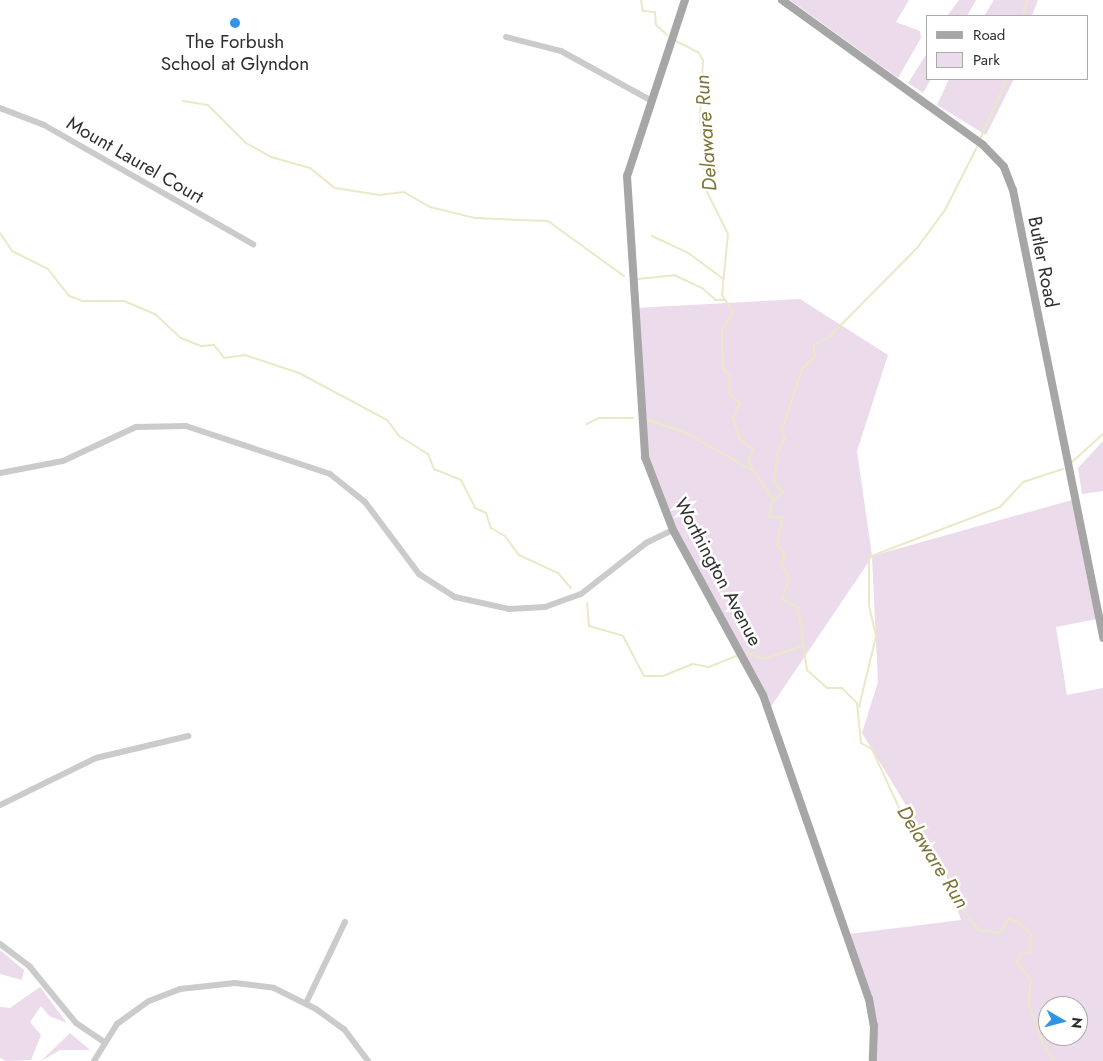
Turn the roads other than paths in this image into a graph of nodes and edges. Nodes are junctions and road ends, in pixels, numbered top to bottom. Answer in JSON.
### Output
{"nodes":[{"id":1,"x":685,"y":0,"type":"edge"},
{"id":2,"x":782,"y":0,"type":"edge"},
{"id":3,"x":506,"y":37,"type":"dead end"},
{"id":4,"x":650,"y":100,"type":"junction"},
{"id":5,"x":0,"y":108,"type":"edge"},
{"id":6,"x":253,"y":244,"type":"dead end"},
{"id":7,"x":0,"y":473,"type":"edge"},
{"id":8,"x":673,"y":530,"type":"junction"},
{"id":9,"x":1103,"y":638,"type":"edge"},
{"id":10,"x":188,"y":736,"type":"dead end"},
{"id":11,"x":0,"y":805,"type":"edge"},
{"id":12,"x":345,"y":922,"type":"dead end"},
{"id":13,"x":0,"y":944,"type":"edge"},
{"id":14,"x":306,"y":1003,"type":"junction"},
{"id":15,"x":104,"y":1042,"type":"junction"},
{"id":16,"x":94,"y":1061,"type":"edge"},
{"id":17,"x":368,"y":1061,"type":"edge"},
{"id":18,"x":873,"y":1061,"type":"edge"}],
"edges":[{"from":1,"to":4,"type":"main road","name":"Worthington Avenue"},
{"from":2,"to":9,"type":"main road","name":"Butler Road"},
{"from":3,"to":4,"type":"street"},
{"from":4,"to":8,"type":"main road","name":"Worthington Avenue"},
{"from":5,"to":6,"type":"street","name":"Mount Laurel Court"},
{"from":7,"to":8,"type":"street"},
{"from":8,"to":18,"type":"main road","name":"Worthington Avenue"},
{"from":10,"to":11,"type":"street"},
{"from":12,"to":14,"type":"street"},
{"from":13,"to":15,"type":"street"},
{"from":14,"to":15,"type":"street"},
{"from":14,"to":17,"type":"street"},
{"from":15,"to":16,"type":"street"}]}
